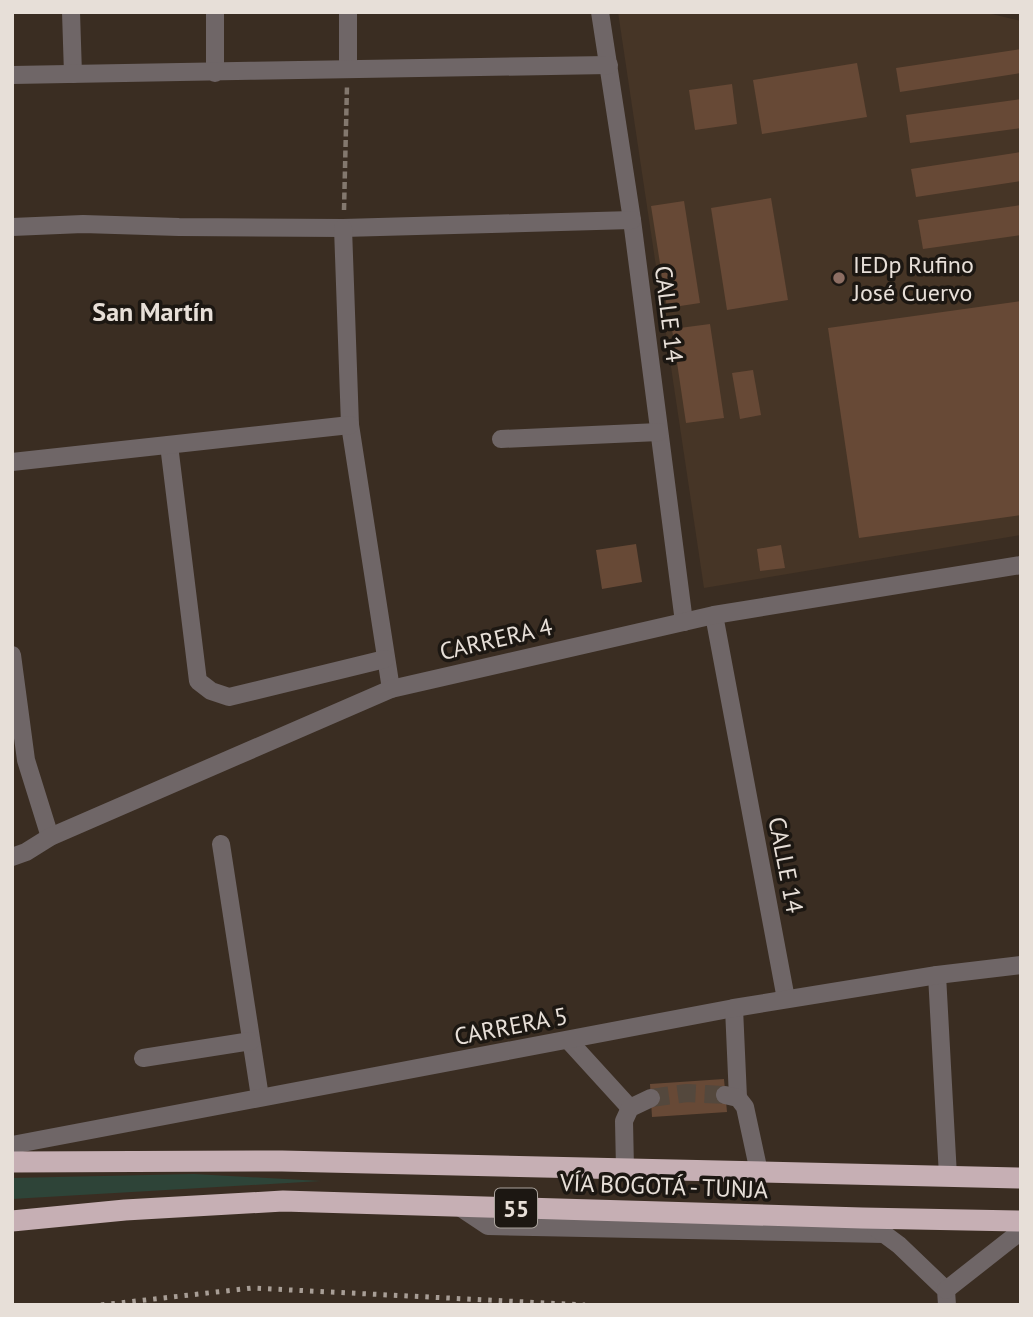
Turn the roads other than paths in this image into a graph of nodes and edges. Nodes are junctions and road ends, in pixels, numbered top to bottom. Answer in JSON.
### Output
{"nodes":[{"id":1,"x":71,"y":12,"type":"edge"},
{"id":2,"x":215,"y":12,"type":"edge"},
{"id":3,"x":348,"y":12,"type":"edge"},
{"id":4,"x":600,"y":12,"type":"edge"},
{"id":5,"x":608,"y":65,"type":"junction"},
{"id":6,"x":348,"y":68,"type":"junction"},
{"id":7,"x":215,"y":73,"type":"junction"},
{"id":8,"x":73,"y":74,"type":"junction"},
{"id":9,"x":12,"y":75,"type":"edge"},
{"id":10,"x":632,"y":219,"type":"junction"},
{"id":11,"x":12,"y":226,"type":"edge"},
{"id":12,"x":343,"y":228,"type":"junction"},
{"id":13,"x":350,"y":425,"type":"junction"},
{"id":14,"x":659,"y":432,"type":"junction"},
{"id":15,"x":501,"y":439,"type":"dead end"},
{"id":16,"x":169,"y":445,"type":"junction"},
{"id":17,"x":12,"y":462,"type":"edge"},
{"id":18,"x":1021,"y":565,"type":"edge"},
{"id":19,"x":714,"y":615,"type":"junction"},
{"id":20,"x":684,"y":622,"type":"junction"},
{"id":21,"x":12,"y":655,"type":"edge"},
{"id":22,"x":386,"y":659,"type":"junction"},
{"id":23,"x":391,"y":689,"type":"junction"},
{"id":24,"x":19,"y":763,"type":"edge"},
{"id":25,"x":51,"y":837,"type":"junction"},
{"id":26,"x":221,"y":844,"type":"dead end"},
{"id":27,"x":12,"y":857,"type":"edge"},
{"id":28,"x":1021,"y":965,"type":"edge"},
{"id":29,"x":937,"y":975,"type":"junction"},
{"id":30,"x":786,"y":999,"type":"junction"},
{"id":31,"x":734,"y":1008,"type":"junction"},
{"id":32,"x":568,"y":1040,"type":"junction"},
{"id":33,"x":251,"y":1041,"type":"junction"},
{"id":34,"x":144,"y":1058,"type":"dead end"},
{"id":35,"x":260,"y":1097,"type":"junction"},
{"id":36,"x":651,"y":1098,"type":"tunnel mouth"},
{"id":37,"x":630,"y":1108,"type":"junction"},
{"id":38,"x":12,"y":1145,"type":"edge"},
{"id":39,"x":12,"y":1162,"type":"edge"},
{"id":40,"x":625,"y":1169,"type":"junction"},
{"id":41,"x":759,"y":1172,"type":"junction"},
{"id":42,"x":948,"y":1176,"type":"junction"},
{"id":43,"x":1021,"y":1178,"type":"edge"},
{"id":44,"x":458,"y":1206,"type":"junction"},
{"id":45,"x":862,"y":1218,"type":"junction"},
{"id":46,"x":1021,"y":1221,"type":"edge"},
{"id":47,"x":12,"y":1222,"type":"edge"},
{"id":48,"x":1021,"y":1231,"type":"edge"},
{"id":49,"x":884,"y":1234,"type":"junction"},
{"id":50,"x":946,"y":1297,"type":"edge"}],
"edges":[{"from":1,"to":8,"type":"street"},
{"from":2,"to":7,"type":"street"},
{"from":3,"to":6,"type":"street"},
{"from":4,"to":5,"type":"street","name":"CALLE 14"},
{"from":5,"to":6,"type":"street"},
{"from":5,"to":10,"type":"street","name":"CALLE 14"},
{"from":6,"to":7,"type":"street"},
{"from":7,"to":8,"type":"street"},
{"from":8,"to":9,"type":"street"},
{"from":10,"to":12,"type":"street"},
{"from":10,"to":14,"type":"street","name":"CALLE 14"},
{"from":11,"to":12,"type":"street"},
{"from":12,"to":13,"type":"street"},
{"from":13,"to":16,"type":"street"},
{"from":13,"to":22,"type":"street"},
{"from":14,"to":15,"type":"street"},
{"from":14,"to":20,"type":"street","name":"CALLE 14"},
{"from":16,"to":17,"type":"street"},
{"from":16,"to":22,"type":"street"},
{"from":18,"to":19,"type":"street","name":"CARRERA 4"},
{"from":19,"to":20,"type":"street","name":"CARRERA 4"},
{"from":19,"to":30,"type":"street","name":"CALLE 14"},
{"from":20,"to":23,"type":"street","name":"CARRERA 4"},
{"from":21,"to":24,"type":"street"},
{"from":22,"to":23,"type":"street"},
{"from":23,"to":25,"type":"street","name":"CARRERA 4"},
{"from":24,"to":25,"type":"street"},
{"from":25,"to":27,"type":"street","name":"CARRERA 4"},
{"from":26,"to":33,"type":"street"},
{"from":28,"to":29,"type":"street","name":"CARRERA 5"},
{"from":29,"to":30,"type":"street","name":"CARRERA 5"},
{"from":29,"to":42,"type":"street"},
{"from":30,"to":31,"type":"street","name":"CARRERA 5"},
{"from":31,"to":32,"type":"street","name":"CARRERA 5"},
{"from":31,"to":41,"type":"street"},
{"from":32,"to":35,"type":"street","name":"CARRERA 5"},
{"from":32,"to":37,"type":"street"},
{"from":33,"to":34,"type":"street"},
{"from":33,"to":35,"type":"street"},
{"from":35,"to":38,"type":"street","name":"CARRERA 5"},
{"from":36,"to":37,"type":"street"},
{"from":37,"to":40,"type":"street"},
{"from":39,"to":40,"type":"highway","name":"VÍA BOGOTÁ - TUNJA","number":"55"},
{"from":40,"to":41,"type":"highway","name":"VÍA BOGOTÁ - TUNJA","number":"55"},
{"from":41,"to":42,"type":"highway","name":"VÍA BOGOTÁ - TUNJA","number":"55"},
{"from":42,"to":43,"type":"highway","name":"VÍA BOGOTÁ - TUNJA","number":"55"},
{"from":44,"to":45,"type":"highway","name":"VÍA BOGOTÁ - TUNJA","number":"55"},
{"from":44,"to":47,"type":"highway","name":"VÍA BOGOTÁ - TUNJA","number":"55"},
{"from":44,"to":49,"type":"street"},
{"from":45,"to":46,"type":"highway","name":"VÍA BOGOTÁ - TUNJA","number":"55"},
{"from":45,"to":49,"type":"street"},
{"from":48,"to":50,"type":"street"},
{"from":49,"to":50,"type":"street"}]}
